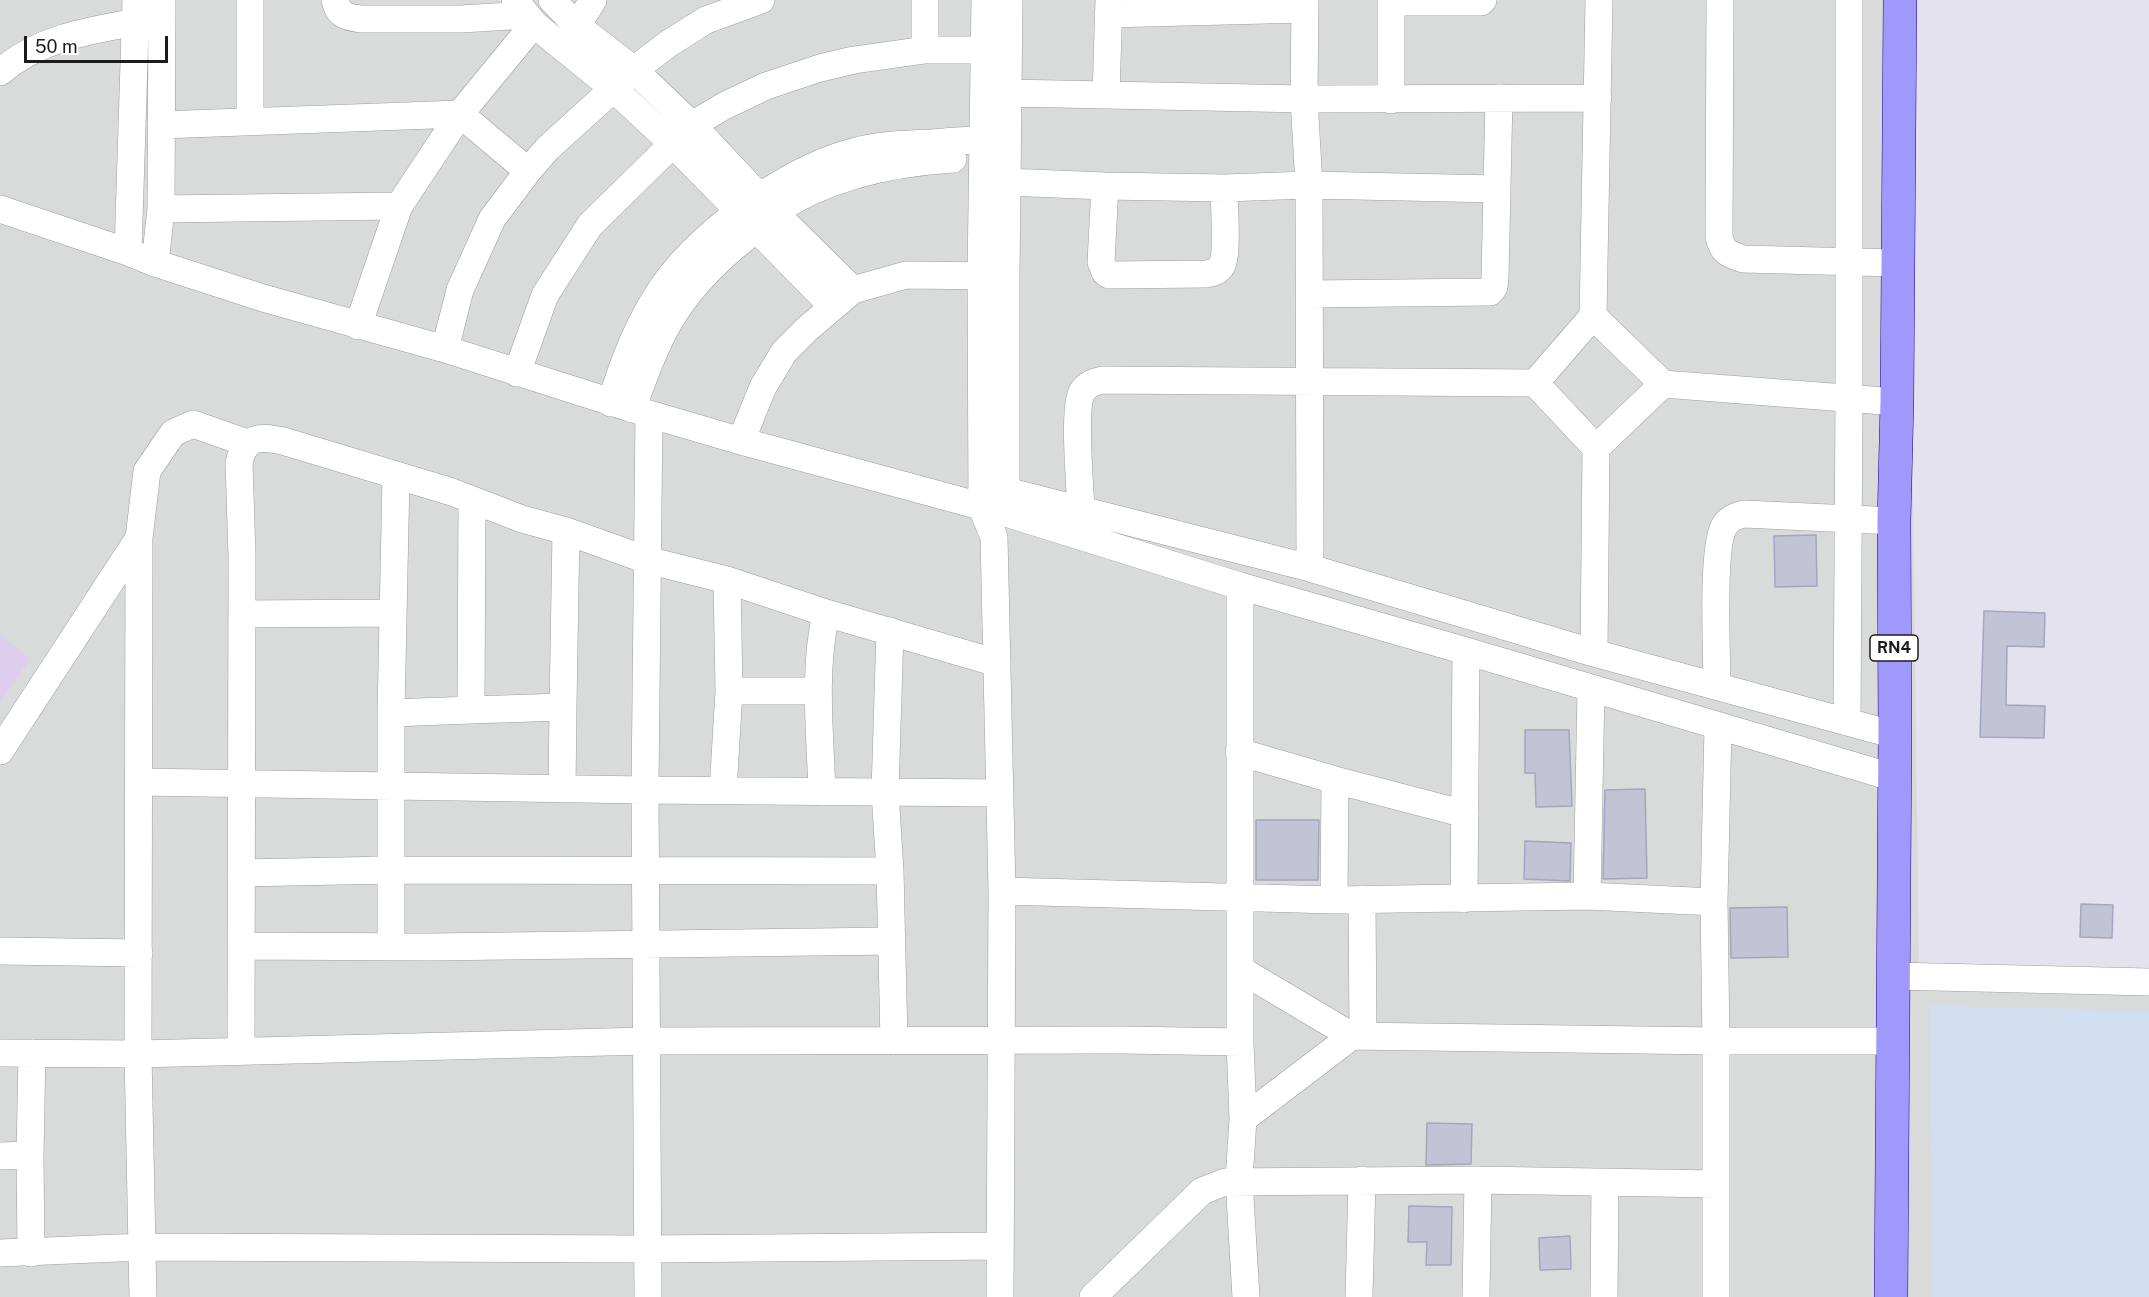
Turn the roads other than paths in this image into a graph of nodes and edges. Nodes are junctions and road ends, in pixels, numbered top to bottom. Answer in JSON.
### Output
{"nodes":[{"id":1,"x":162,"y":0,"type":"edge"},
{"id":2,"x":250,"y":0,"type":"edge"},
{"id":3,"x":335,"y":0,"type":"edge"},
{"id":4,"x":552,"y":0,"type":"edge"},
{"id":5,"x":593,"y":0,"type":"edge"},
{"id":6,"x":761,"y":0,"type":"edge"},
{"id":7,"x":925,"y":0,"type":"edge"},
{"id":8,"x":986,"y":0,"type":"edge"},
{"id":9,"x":1010,"y":0,"type":"edge"},
{"id":10,"x":1483,"y":0,"type":"edge"},
{"id":11,"x":1599,"y":0,"type":"edge"},
{"id":12,"x":1720,"y":0,"type":"edge"},
{"id":13,"x":1849,"y":0,"type":"edge"},
{"id":14,"x":1900,"y":0,"type":"edge"},
{"id":15,"x":1391,"y":1,"type":"edge"},
{"id":16,"x":1305,"y":4,"type":"edge"},
{"id":17,"x":1108,"y":7,"type":"edge"},
{"id":18,"x":706,"y":10,"type":"edge"},
{"id":19,"x":136,"y":11,"type":"edge"},
{"id":20,"x":525,"y":13,"type":"edge"},
{"id":21,"x":577,"y":26,"type":"junction"},
{"id":22,"x":925,"y":50,"type":"junction"},
{"id":23,"x":985,"y":50,"type":"junction"},
{"id":24,"x":4,"y":61,"type":"edge"},
{"id":25,"x":634,"y":70,"type":"junction"},
{"id":26,"x":615,"y":90,"type":"junction"},
{"id":27,"x":1009,"y":93,"type":"junction"},
{"id":28,"x":1106,"y":95,"type":"junction"},
{"id":29,"x":1499,"y":98,"type":"junction"},
{"id":30,"x":1598,"y":98,"type":"junction"},
{"id":31,"x":1304,"y":99,"type":"junction"},
{"id":32,"x":1391,"y":100,"type":"junction"},
{"id":33,"x":460,"y":114,"type":"junction"},
{"id":34,"x":250,"y":121,"type":"junction"},
{"id":35,"x":162,"y":125,"type":"junction"},
{"id":36,"x":692,"y":125,"type":"junction"},
{"id":37,"x":673,"y":144,"type":"junction"},
{"id":38,"x":998,"y":156,"type":"junction"},
{"id":39,"x":528,"y":171,"type":"junction"},
{"id":40,"x":1309,"y":185,"type":"junction"},
{"id":41,"x":1105,"y":186,"type":"junction"},
{"id":42,"x":1224,"y":188,"type":"junction"},
{"id":43,"x":1497,"y":189,"type":"junction"},
{"id":44,"x":399,"y":206,"type":"junction"},
{"id":45,"x":0,"y":209,"type":"edge"},
{"id":46,"x":160,"y":209,"type":"junction"},
{"id":47,"x":758,"y":212,"type":"junction"},
{"id":48,"x":128,"y":252,"type":"junction"},
{"id":49,"x":1849,"y":262,"type":"junction"},
{"id":50,"x":155,"y":263,"type":"junction"},
{"id":51,"x":1897,"y":264,"type":"junction"},
{"id":52,"x":993,"y":276,"type":"junction"},
{"id":53,"x":853,"y":290,"type":"junction"},
{"id":54,"x":1310,"y":294,"type":"junction"},
{"id":55,"x":832,"y":306,"type":"junction"},
{"id":56,"x":1593,"y":316,"type":"junction"},
{"id":57,"x":358,"y":326,"type":"junction"},
{"id":58,"x":444,"y":349,"type":"junction"},
{"id":59,"x":517,"y":373,"type":"junction"},
{"id":60,"x":1309,"y":381,"type":"junction"},
{"id":61,"x":1535,"y":383,"type":"junction"},
{"id":62,"x":1663,"y":384,"type":"junction"},
{"id":63,"x":1849,"y":398,"type":"junction"},
{"id":64,"x":1897,"y":402,"type":"junction"},
{"id":65,"x":631,"y":409,"type":"junction"},
{"id":66,"x":741,"y":441,"type":"junction"},
{"id":67,"x":247,"y":443,"type":"junction"},
{"id":68,"x":1596,"y":448,"type":"junction"},
{"id":69,"x":396,"y":476,"type":"junction"},
{"id":70,"x":472,"y":500,"type":"junction"},
{"id":71,"x":994,"y":507,"type":"junction"},
{"id":72,"x":1081,"y":509,"type":"junction"},
{"id":73,"x":1848,"y":519,"type":"junction"},
{"id":74,"x":1894,"y":520,"type":"junction"},
{"id":75,"x":566,"y":531,"type":"junction"},
{"id":76,"x":139,"y":538,"type":"junction"},
{"id":77,"x":647,"y":560,"type":"junction"},
{"id":78,"x":1310,"y":568,"type":"junction"},
{"id":79,"x":727,"y":580,"type":"junction"},
{"id":80,"x":1240,"y":586,"type":"junction"},
{"id":81,"x":393,"y":613,"type":"junction"},
{"id":82,"x":826,"y":613,"type":"junction"},
{"id":83,"x":242,"y":614,"type":"junction"},
{"id":84,"x":890,"y":631,"type":"junction"},
{"id":85,"x":1466,"y":651,"type":"junction"},
{"id":86,"x":1594,"y":652,"type":"junction"},
{"id":87,"x":997,"y":663,"type":"junction"},
{"id":88,"x":1717,"y":686,"type":"junction"},
{"id":89,"x":1591,"y":689,"type":"junction"},
{"id":90,"x":729,"y":691,"type":"junction"},
{"id":91,"x":818,"y":691,"type":"junction"},
{"id":92,"x":563,"y":707,"type":"junction"},
{"id":93,"x":471,"y":710,"type":"junction"},
{"id":94,"x":392,"y":713,"type":"junction"},
{"id":95,"x":1846,"y":722,"type":"junction"},
{"id":96,"x":1718,"y":727,"type":"junction"},
{"id":97,"x":1895,"y":735,"type":"junction"},
{"id":98,"x":0,"y":751,"type":"edge"},
{"id":99,"x":1239,"y":752,"type":"junction"},
{"id":100,"x":1894,"y":778,"type":"junction"},
{"id":101,"x":1335,"y":780,"type":"junction"},
{"id":102,"x":140,"y":782,"type":"junction"},
{"id":103,"x":242,"y":784,"type":"junction"},
{"id":104,"x":391,"y":786,"type":"junction"},
{"id":105,"x":562,"y":789,"type":"junction"},
{"id":106,"x":645,"y":790,"type":"junction"},
{"id":107,"x":723,"y":791,"type":"junction"},
{"id":108,"x":822,"y":792,"type":"junction"},
{"id":109,"x":885,"y":792,"type":"junction"},
{"id":110,"x":999,"y":793,"type":"junction"},
{"id":111,"x":1465,"y":814,"type":"junction"},
{"id":112,"x":390,"y":870,"type":"junction"},
{"id":113,"x":645,"y":870,"type":"junction"},
{"id":114,"x":890,"y":871,"type":"junction"},
{"id":115,"x":241,"y":873,"type":"junction"},
{"id":116,"x":1002,"y":891,"type":"junction"},
{"id":117,"x":1587,"y":896,"type":"junction"},
{"id":118,"x":1240,"y":898,"type":"junction"},
{"id":119,"x":1362,"y":899,"type":"junction"},
{"id":120,"x":1464,"y":899,"type":"junction"},
{"id":121,"x":1334,"y":900,"type":"junction"},
{"id":122,"x":1714,"y":902,"type":"junction"},
{"id":123,"x":892,"y":941,"type":"junction"},
{"id":124,"x":645,"y":945,"type":"junction"},
{"id":125,"x":241,"y":946,"type":"junction"},
{"id":126,"x":391,"y":947,"type":"junction"},
{"id":127,"x":0,"y":951,"type":"edge"},
{"id":128,"x":139,"y":953,"type":"junction"},
{"id":129,"x":1240,"y":970,"type":"junction"},
{"id":130,"x":1893,"y":976,"type":"junction"},
{"id":131,"x":2149,"y":982,"type":"edge"},
{"id":132,"x":1357,"y":1036,"type":"junction"},
{"id":133,"x":646,"y":1041,"type":"junction"},
{"id":134,"x":894,"y":1041,"type":"junction"},
{"id":135,"x":1002,"y":1041,"type":"junction"},
{"id":136,"x":1716,"y":1041,"type":"junction"},
{"id":137,"x":1893,"y":1041,"type":"junction"},
{"id":138,"x":1240,"y":1042,"type":"junction"},
{"id":139,"x":241,"y":1051,"type":"junction"},
{"id":140,"x":0,"y":1053,"type":"edge"},
{"id":141,"x":32,"y":1053,"type":"junction"},
{"id":142,"x":138,"y":1054,"type":"junction"},
{"id":143,"x":1243,"y":1119,"type":"junction"},
{"id":144,"x":30,"y":1155,"type":"junction"},
{"id":145,"x":0,"y":1156,"type":"edge"},
{"id":146,"x":1239,"y":1180,"type":"junction"},
{"id":147,"x":1362,"y":1180,"type":"junction"},
{"id":148,"x":1478,"y":1180,"type":"junction"},
{"id":149,"x":1605,"y":1183,"type":"junction"},
{"id":150,"x":1716,"y":1184,"type":"junction"},
{"id":151,"x":1000,"y":1246,"type":"junction"},
{"id":152,"x":142,"y":1247,"type":"junction"},
{"id":153,"x":648,"y":1250,"type":"junction"},
{"id":154,"x":0,"y":1253,"type":"edge"},
{"id":155,"x":31,"y":1253,"type":"junction"},
{"id":156,"x":143,"y":1297,"type":"edge"},
{"id":157,"x":648,"y":1297,"type":"edge"},
{"id":158,"x":1000,"y":1297,"type":"edge"},
{"id":159,"x":1093,"y":1297,"type":"edge"},
{"id":160,"x":1246,"y":1297,"type":"edge"},
{"id":161,"x":1359,"y":1297,"type":"edge"},
{"id":162,"x":1476,"y":1297,"type":"edge"},
{"id":163,"x":1604,"y":1297,"type":"edge"},
{"id":164,"x":1716,"y":1297,"type":"edge"},
{"id":165,"x":1890,"y":1297,"type":"edge"}],
"edges":[{"from":1,"to":35,"type":"street"},
{"from":2,"to":34,"type":"street"},
{"from":3,"to":20,"type":"street"},
{"from":4,"to":21,"type":"street"},
{"from":5,"to":21,"type":"street"},
{"from":6,"to":18,"type":"street"},
{"from":7,"to":22,"type":"street"},
{"from":8,"to":23,"type":"street"},
{"from":9,"to":27,"type":"street"},
{"from":10,"to":15,"type":"street"},
{"from":11,"to":30,"type":"street"},
{"from":12,"to":49,"type":"street"},
{"from":13,"to":49,"type":"street"},
{"from":14,"to":51,"type":"main road","number":"RN4"},
{"from":15,"to":32,"type":"street"},
{"from":16,"to":17,"type":"street"},
{"from":16,"to":31,"type":"street"},
{"from":17,"to":28,"type":"street"},
{"from":18,"to":25,"type":"street"},
{"from":19,"to":24,"type":"street"},
{"from":19,"to":48,"type":"street"},
{"from":20,"to":26,"type":"street"},
{"from":20,"to":33,"type":"street"},
{"from":21,"to":25,"type":"street"},
{"from":22,"to":23,"type":"street"},
{"from":22,"to":36,"type":"street"},
{"from":23,"to":38,"type":"street"},
{"from":25,"to":26,"type":"street"},
{"from":25,"to":36,"type":"street"},
{"from":26,"to":37,"type":"street"},
{"from":26,"to":39,"type":"street"},
{"from":27,"to":28,"type":"street"},
{"from":27,"to":38,"type":"street"},
{"from":28,"to":31,"type":"street"},
{"from":29,"to":30,"type":"street"},
{"from":29,"to":32,"type":"street"},
{"from":29,"to":43,"type":"street"},
{"from":30,"to":56,"type":"street"},
{"from":31,"to":32,"type":"street"},
{"from":31,"to":40,"type":"street"},
{"from":33,"to":34,"type":"street"},
{"from":33,"to":39,"type":"street"},
{"from":33,"to":44,"type":"street"},
{"from":34,"to":35,"type":"street"},
{"from":35,"to":46,"type":"street"},
{"from":36,"to":37,"type":"street"},
{"from":36,"to":47,"type":"street"},
{"from":37,"to":47,"type":"street"},
{"from":37,"to":59,"type":"street"},
{"from":38,"to":41,"type":"street"},
{"from":38,"to":47,"type":"street"},
{"from":38,"to":52,"type":"street"},
{"from":39,"to":58,"type":"street"},
{"from":40,"to":42,"type":"street"},
{"from":40,"to":43,"type":"street"},
{"from":40,"to":54,"type":"street"},
{"from":41,"to":42,"type":"street"},
{"from":41,"to":42,"type":"street"},
{"from":43,"to":54,"type":"street"},
{"from":44,"to":46,"type":"street"},
{"from":44,"to":57,"type":"street"},
{"from":45,"to":48,"type":"street"},
{"from":46,"to":50,"type":"street"},
{"from":47,"to":53,"type":"street"},
{"from":47,"to":55,"type":"street"},
{"from":47,"to":65,"type":"street"},
{"from":48,"to":50,"type":"street"},
{"from":49,"to":51,"type":"street"},
{"from":49,"to":63,"type":"street"},
{"from":50,"to":57,"type":"street"},
{"from":51,"to":64,"type":"main road","number":"RN4"},
{"from":52,"to":53,"type":"street"},
{"from":52,"to":71,"type":"street"},
{"from":53,"to":55,"type":"street"},
{"from":54,"to":60,"type":"street"},
{"from":55,"to":66,"type":"street"},
{"from":56,"to":61,"type":"street"},
{"from":56,"to":62,"type":"street"},
{"from":57,"to":58,"type":"street"},
{"from":58,"to":59,"type":"street"},
{"from":59,"to":65,"type":"street"},
{"from":60,"to":61,"type":"street"},
{"from":60,"to":72,"type":"street"},
{"from":60,"to":78,"type":"street"},
{"from":61,"to":68,"type":"street"},
{"from":62,"to":63,"type":"street"},
{"from":62,"to":68,"type":"street"},
{"from":63,"to":64,"type":"street"},
{"from":63,"to":73,"type":"street"},
{"from":64,"to":74,"type":"main road","number":"RN4"},
{"from":65,"to":66,"type":"street"},
{"from":65,"to":77,"type":"street"},
{"from":66,"to":71,"type":"street"},
{"from":67,"to":69,"type":"street"},
{"from":67,"to":76,"type":"street"},
{"from":67,"to":83,"type":"street"},
{"from":68,"to":86,"type":"street"},
{"from":69,"to":70,"type":"street"},
{"from":69,"to":81,"type":"street"},
{"from":70,"to":75,"type":"street"},
{"from":70,"to":93,"type":"street"},
{"from":71,"to":72,"type":"street"},
{"from":71,"to":80,"type":"street"},
{"from":71,"to":87,"type":"street"},
{"from":72,"to":78,"type":"street"},
{"from":73,"to":74,"type":"street"},
{"from":73,"to":88,"type":"street"},
{"from":73,"to":95,"type":"street"},
{"from":74,"to":97,"type":"main road","number":"RN4"},
{"from":75,"to":77,"type":"street"},
{"from":75,"to":92,"type":"street"},
{"from":76,"to":98,"type":"street"},
{"from":76,"to":102,"type":"street"},
{"from":77,"to":79,"type":"street"},
{"from":77,"to":106,"type":"street"},
{"from":78,"to":86,"type":"street"},
{"from":79,"to":82,"type":"street"},
{"from":79,"to":90,"type":"street"},
{"from":80,"to":85,"type":"street"},
{"from":80,"to":99,"type":"street"},
{"from":81,"to":83,"type":"street"},
{"from":81,"to":94,"type":"street"},
{"from":82,"to":84,"type":"street"},
{"from":82,"to":91,"type":"street"},
{"from":83,"to":103,"type":"street"},
{"from":84,"to":87,"type":"street"},
{"from":84,"to":109,"type":"street"},
{"from":85,"to":89,"type":"street"},
{"from":85,"to":111,"type":"street"},
{"from":86,"to":88,"type":"street"},
{"from":87,"to":110,"type":"street"},
{"from":88,"to":95,"type":"street"},
{"from":89,"to":96,"type":"street"},
{"from":89,"to":117,"type":"street"},
{"from":90,"to":91,"type":"street"},
{"from":90,"to":107,"type":"street"},
{"from":91,"to":108,"type":"street"},
{"from":92,"to":93,"type":"street"},
{"from":92,"to":105,"type":"street"},
{"from":93,"to":94,"type":"street"},
{"from":94,"to":104,"type":"street"},
{"from":95,"to":97,"type":"street"},
{"from":96,"to":100,"type":"street"},
{"from":96,"to":122,"type":"street"},
{"from":97,"to":100,"type":"main road","number":"RN4"},
{"from":99,"to":101,"type":"street"},
{"from":99,"to":118,"type":"street"},
{"from":100,"to":130,"type":"main road","number":"RN4"},
{"from":101,"to":111,"type":"street"},
{"from":101,"to":121,"type":"street"},
{"from":102,"to":103,"type":"street"},
{"from":102,"to":128,"type":"street"},
{"from":103,"to":104,"type":"street"},
{"from":103,"to":115,"type":"street"},
{"from":104,"to":105,"type":"street"},
{"from":104,"to":112,"type":"street"},
{"from":105,"to":106,"type":"street"},
{"from":106,"to":107,"type":"street"},
{"from":106,"to":113,"type":"street"},
{"from":107,"to":108,"type":"street"},
{"from":108,"to":109,"type":"street"},
{"from":109,"to":110,"type":"street"},
{"from":109,"to":114,"type":"street"},
{"from":110,"to":116,"type":"street"},
{"from":111,"to":120,"type":"street"},
{"from":112,"to":113,"type":"street"},
{"from":112,"to":115,"type":"street"},
{"from":112,"to":126,"type":"street"},
{"from":113,"to":114,"type":"street"},
{"from":113,"to":124,"type":"street"},
{"from":114,"to":123,"type":"street"},
{"from":115,"to":125,"type":"street"},
{"from":116,"to":118,"type":"street"},
{"from":116,"to":135,"type":"street"},
{"from":117,"to":120,"type":"street"},
{"from":117,"to":122,"type":"street"},
{"from":118,"to":121,"type":"street"},
{"from":118,"to":129,"type":"street"},
{"from":119,"to":120,"type":"street"},
{"from":119,"to":121,"type":"street"},
{"from":119,"to":132,"type":"street"},
{"from":122,"to":136,"type":"street"},
{"from":123,"to":124,"type":"street"},
{"from":123,"to":134,"type":"street"},
{"from":124,"to":126,"type":"street"},
{"from":124,"to":133,"type":"street"},
{"from":125,"to":126,"type":"street"},
{"from":125,"to":139,"type":"street"},
{"from":127,"to":128,"type":"street"},
{"from":128,"to":142,"type":"street"},
{"from":129,"to":132,"type":"street"},
{"from":129,"to":138,"type":"street"},
{"from":130,"to":131,"type":"street"},
{"from":130,"to":137,"type":"main road","number":"RN4"},
{"from":132,"to":136,"type":"street"},
{"from":132,"to":143,"type":"street"},
{"from":133,"to":134,"type":"street"},
{"from":133,"to":139,"type":"street"},
{"from":133,"to":153,"type":"street"},
{"from":134,"to":135,"type":"street"},
{"from":135,"to":138,"type":"street"},
{"from":135,"to":151,"type":"street"},
{"from":136,"to":137,"type":"street"},
{"from":136,"to":150,"type":"street"},
{"from":137,"to":165,"type":"main road","number":"RN4"},
{"from":138,"to":143,"type":"street"},
{"from":139,"to":142,"type":"street"},
{"from":140,"to":141,"type":"street"},
{"from":141,"to":142,"type":"street"},
{"from":141,"to":144,"type":"street"},
{"from":142,"to":152,"type":"street"},
{"from":143,"to":146,"type":"street"},
{"from":144,"to":145,"type":"street"},
{"from":144,"to":155,"type":"street"},
{"from":146,"to":147,"type":"street"},
{"from":146,"to":159,"type":"street"},
{"from":146,"to":160,"type":"street"},
{"from":147,"to":148,"type":"street"},
{"from":147,"to":161,"type":"street"},
{"from":148,"to":149,"type":"street"},
{"from":148,"to":162,"type":"street"},
{"from":149,"to":150,"type":"street"},
{"from":149,"to":163,"type":"street"},
{"from":150,"to":164,"type":"street"},
{"from":151,"to":153,"type":"street"},
{"from":151,"to":158,"type":"street"},
{"from":152,"to":153,"type":"street"},
{"from":152,"to":155,"type":"street"},
{"from":152,"to":156,"type":"street"},
{"from":153,"to":157,"type":"street"},
{"from":154,"to":155,"type":"street"}]}
